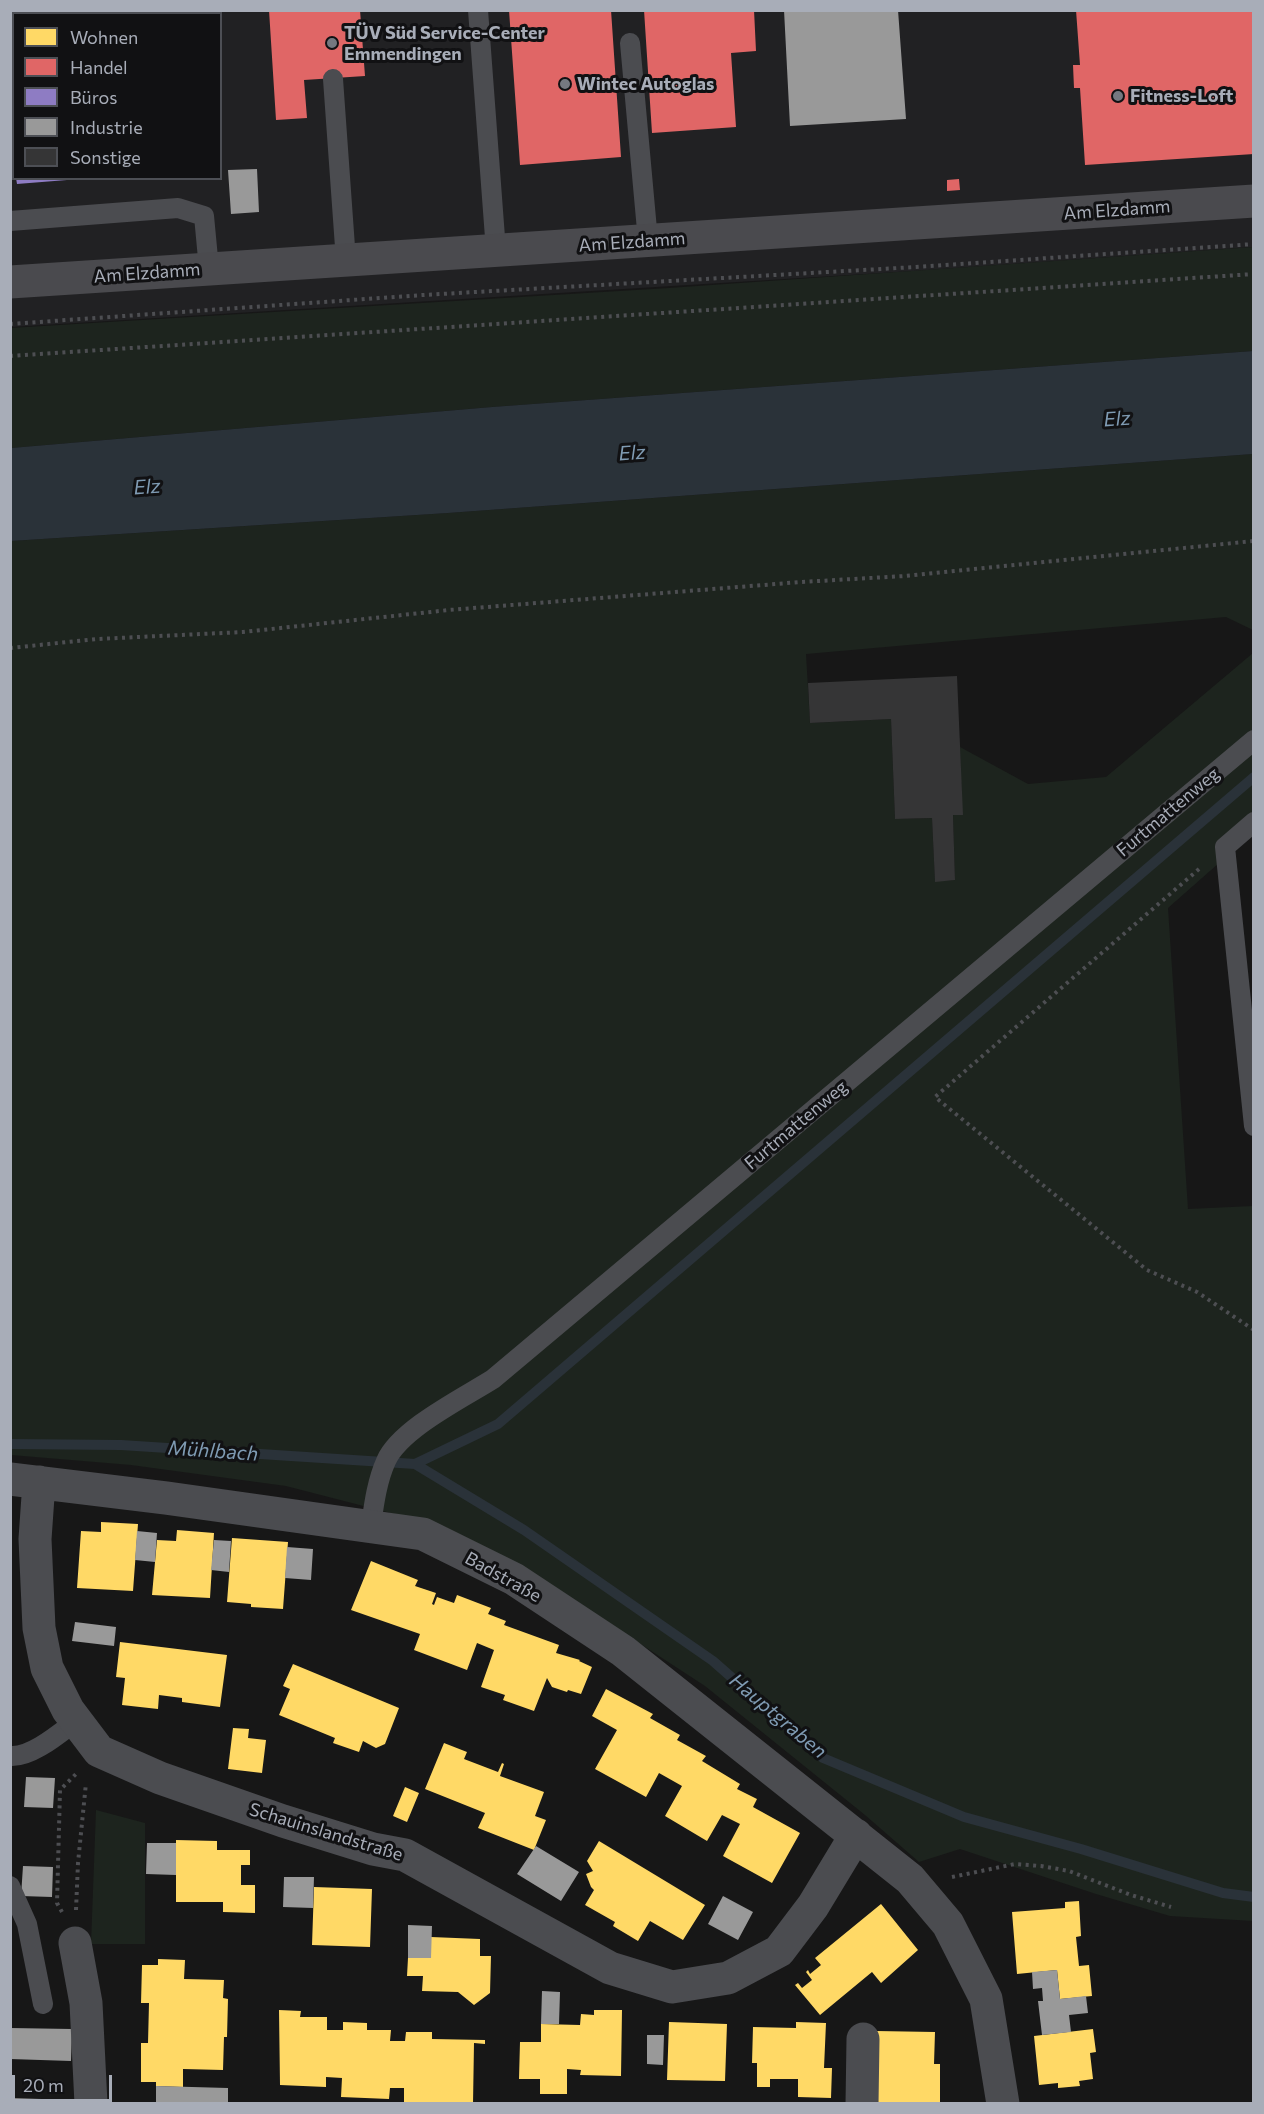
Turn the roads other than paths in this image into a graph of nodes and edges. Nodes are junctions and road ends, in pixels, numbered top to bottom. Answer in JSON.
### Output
{"nodes":[{"id":1,"x":478,"y":10,"type":"edge"},
{"id":2,"x":630,"y":43,"type":"dead end"},
{"id":3,"x":333,"y":79,"type":"dead end"},
{"id":4,"x":1254,"y":201,"type":"edge"},
{"id":5,"x":10,"y":221,"type":"edge"},
{"id":6,"x":648,"y":241,"type":"junction"},
{"id":7,"x":496,"y":251,"type":"junction"},
{"id":8,"x":346,"y":261,"type":"junction"},
{"id":9,"x":209,"y":269,"type":"junction"},
{"id":10,"x":10,"y":282,"type":"edge"},
{"id":11,"x":1254,"y":740,"type":"edge"},
{"id":12,"x":1254,"y":822,"type":"edge"},
{"id":13,"x":1254,"y":1126,"type":"edge"},
{"id":14,"x":25,"y":1480,"type":"edge"},
{"id":15,"x":373,"y":1512,"type":"junction"},
{"id":16,"x":76,"y":1721,"type":"junction"},
{"id":17,"x":10,"y":1756,"type":"edge"},
{"id":18,"x":856,"y":1835,"type":"junction"},
{"id":19,"x":10,"y":1886,"type":"edge"},
{"id":20,"x":75,"y":1943,"type":"road end"},
{"id":21,"x":43,"y":2004,"type":"dead end"},
{"id":22,"x":862,"y":2039,"type":"dead end"},
{"id":23,"x":91,"y":2103,"type":"edge"},
{"id":24,"x":862,"y":2103,"type":"edge"},
{"id":25,"x":1003,"y":2103,"type":"edge"}],
"edges":[{"from":1,"to":7,"type":"lane"},
{"from":2,"to":6,"type":"lane"},
{"from":3,"to":8,"type":"lane"},
{"from":4,"to":6,"type":"street","name":"Am Elzdamm"},
{"from":5,"to":9,"type":"lane"},
{"from":6,"to":7,"type":"street","name":"Am Elzdamm"},
{"from":7,"to":8,"type":"street","name":"Am Elzdamm"},
{"from":8,"to":9,"type":"street","name":"Am Elzdamm"},
{"from":9,"to":10,"type":"street","name":"Am Elzdamm"},
{"from":11,"to":15,"type":"lane","name":"Furtmattenweg"},
{"from":12,"to":13,"type":"lane"},
{"from":14,"to":15,"type":"street","name":"Badstraße"},
{"from":14,"to":16,"type":"street","name":"Schauinslandstraße"},
{"from":15,"to":18,"type":"street","name":"Badstraße"},
{"from":16,"to":17,"type":"lane"},
{"from":16,"to":18,"type":"street","name":"Schauinslandstraße"},
{"from":18,"to":25,"type":"street","name":"Badstraße"},
{"from":19,"to":21,"type":"lane"},
{"from":20,"to":23,"type":"street"},
{"from":22,"to":24,"type":"street"}]}
